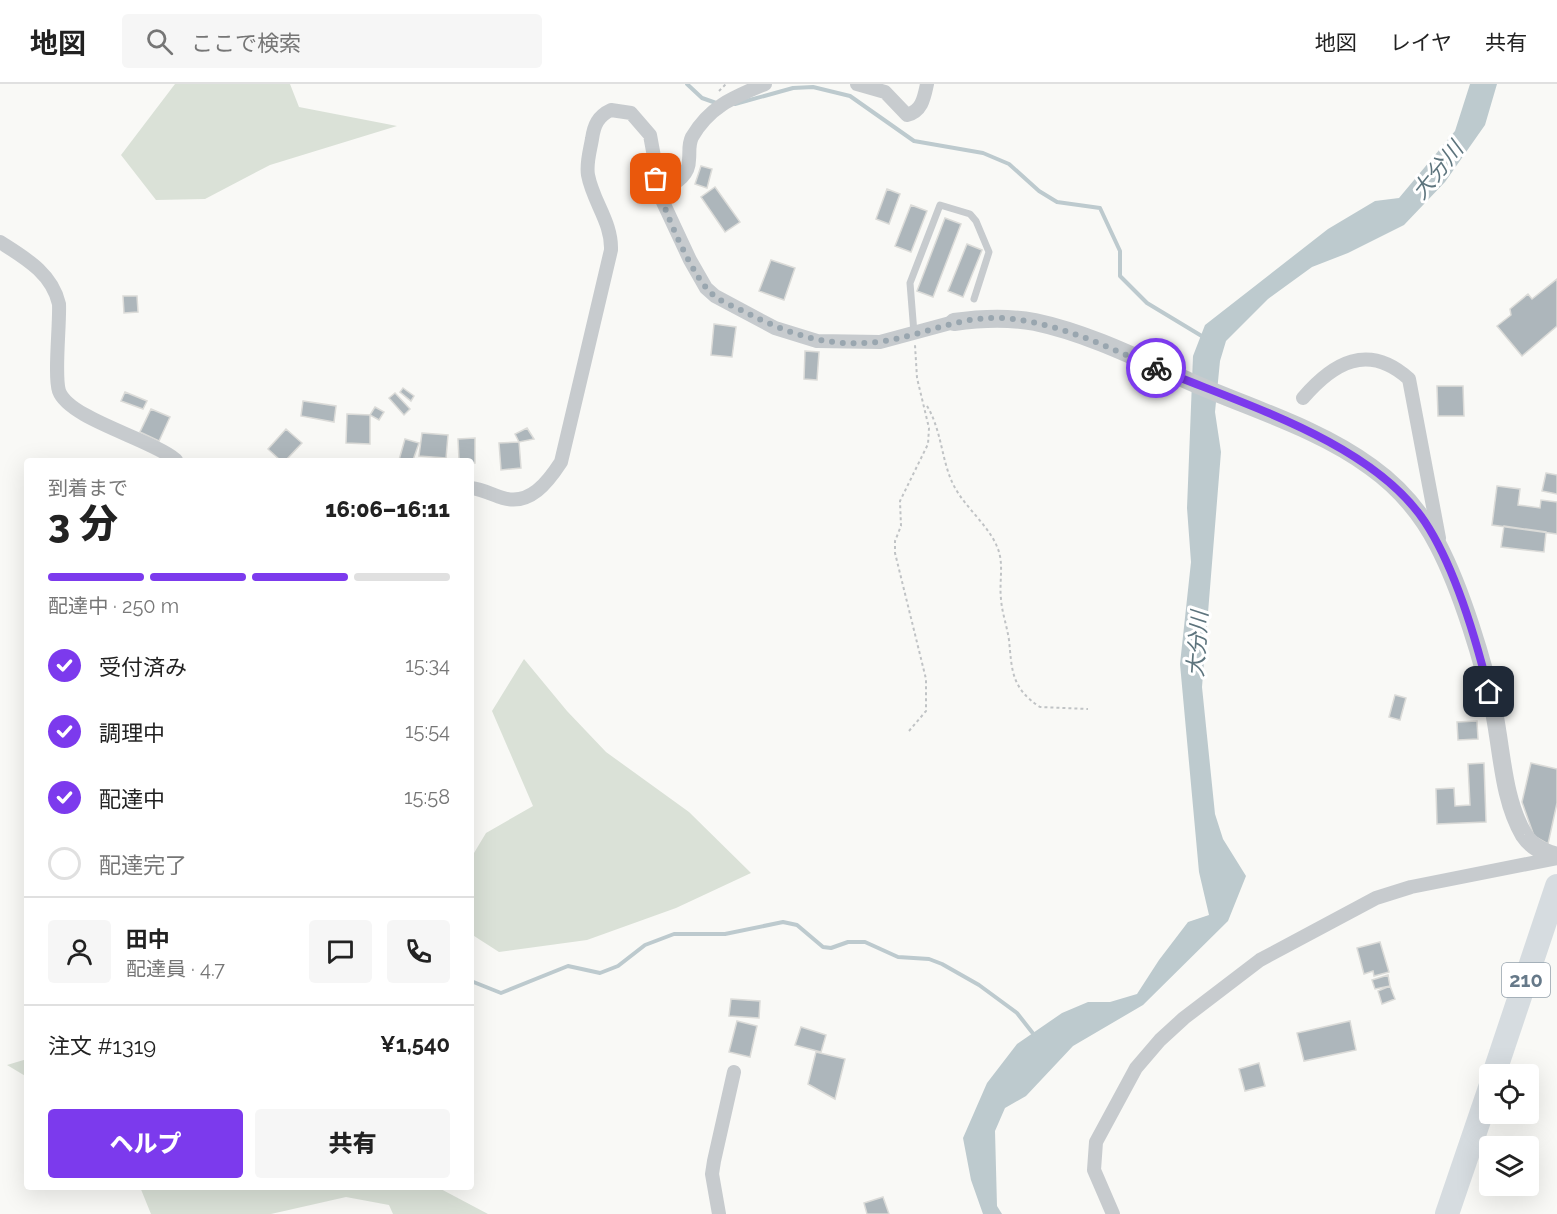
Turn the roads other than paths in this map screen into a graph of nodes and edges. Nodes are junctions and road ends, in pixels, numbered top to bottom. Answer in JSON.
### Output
{"nodes":[{"id":1,"x":765,"y":84,"type":"edge"},
{"id":2,"x":857,"y":84,"type":"edge"},
{"id":3,"x":927,"y":84,"type":"edge"},
{"id":4,"x":658,"y":191,"type":"junction"},
{"id":5,"x":0,"y":242,"type":"edge"},
{"id":6,"x":974,"y":299,"type":"dead end"},
{"id":7,"x":954,"y":322,"type":"joint"},
{"id":8,"x":915,"y":333,"type":"junction"},
{"id":9,"x":1303,"y":398,"type":"dead end"},
{"id":10,"x":173,"y":458,"type":"edge"},
{"id":11,"x":474,"y":489,"type":"edge"},
{"id":12,"x":1444,"y":558,"type":"junction"},
{"id":13,"x":1557,"y":857,"type":"edge"},
{"id":14,"x":1557,"y":886,"type":"edge"},
{"id":15,"x":1497,"y":1064,"type":"edge"},
{"id":16,"x":734,"y":1071,"type":"dead end"},
{"id":17,"x":1479,"y":1120,"type":"edge"},
{"id":18,"x":719,"y":1214,"type":"edge"},
{"id":19,"x":1113,"y":1214,"type":"edge"},
{"id":20,"x":1447,"y":1214,"type":"edge"}],
"edges":[{"from":1,"to":4,"type":"street"},
{"from":2,"to":3,"type":"street"},
{"from":4,"to":8,"type":"street"},
{"from":4,"to":11,"type":"street"},
{"from":5,"to":10,"type":"street"},
{"from":6,"to":8,"type":"lane"},
{"from":7,"to":8,"type":"street"},
{"from":7,"to":12,"type":"street"},
{"from":9,"to":12,"type":"street"},
{"from":12,"to":13,"type":"street"},
{"from":13,"to":19,"type":"street"},
{"from":14,"to":15,"type":"highway","number":"210"},
{"from":16,"to":18,"type":"street"},
{"from":17,"to":20,"type":"highway"}]}
